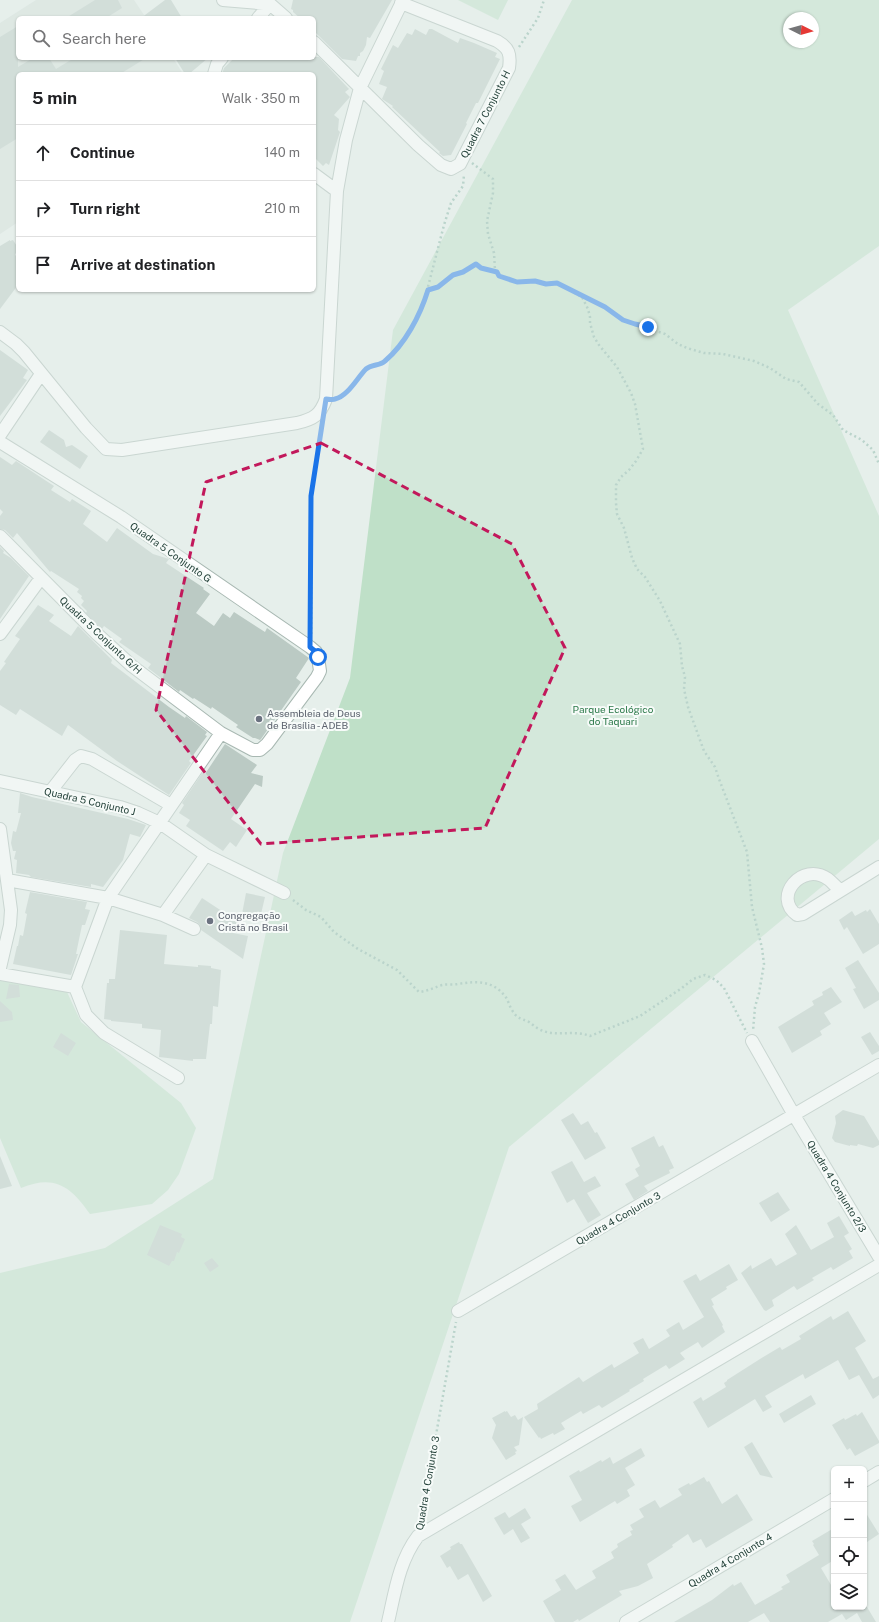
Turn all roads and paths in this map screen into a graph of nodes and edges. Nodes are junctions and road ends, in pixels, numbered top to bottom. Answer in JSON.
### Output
{"nodes":[{"id":1,"x":223,"y":0,"type":"edge"},
{"id":2,"x":544,"y":0,"type":"edge"},
{"id":3,"x":402,"y":2,"type":"edge"},
{"id":4,"x":270,"y":4,"type":"junction"},
{"id":5,"x":260,"y":16,"type":"edge"},
{"id":6,"x":284,"y":16,"type":"edge"},
{"id":7,"x":316,"y":44,"type":"edge"},
{"id":8,"x":510,"y":59,"type":"junction"},
{"id":9,"x":220,"y":60,"type":"edge"},
{"id":10,"x":215,"y":72,"type":"edge"},
{"id":11,"x":360,"y":88,"type":"junction"},
{"id":12,"x":461,"y":160,"type":"junction"},
{"id":13,"x":316,"y":176,"type":"edge"},
{"id":14,"x":338,"y":192,"type":"junction"},
{"id":15,"x":497,"y":272,"type":"junction"},
{"id":16,"x":428,"y":290,"type":"junction"},
{"id":17,"x":582,"y":297,"type":"junction"},
{"id":18,"x":0,"y":332,"type":"edge"},
{"id":19,"x":41,"y":374,"type":"junction"},
{"id":20,"x":326,"y":399,"type":"junction"},
{"id":21,"x":323,"y":420,"type":"dead end"},
{"id":22,"x":0,"y":435,"type":"edge"},
{"id":23,"x":0,"y":442,"type":"edge"},
{"id":24,"x":879,"y":464,"type":"edge"},
{"id":25,"x":0,"y":536,"type":"edge"},
{"id":26,"x":42,"y":578,"type":"junction"},
{"id":27,"x":0,"y":634,"type":"edge"},
{"id":28,"x":310,"y":647,"type":"junction"},
{"id":29,"x":221,"y":734,"type":"junction"},
{"id":30,"x":267,"y":744,"type":"joint"},
{"id":31,"x":0,"y":781,"type":"edge"},
{"id":32,"x":50,"y":792,"type":"junction"},
{"id":33,"x":172,"y":806,"type":"junction"},
{"id":34,"x":160,"y":823,"type":"junction"},
{"id":35,"x":0,"y":829,"type":"edge"},
{"id":36,"x":206,"y":855,"type":"junction"},
{"id":37,"x":879,"y":867,"type":"edge"},
{"id":38,"x":7,"y":880,"type":"junction"},
{"id":39,"x":840,"y":890,"type":"dead end"},
{"id":40,"x":284,"y":893,"type":"joint"},
{"id":41,"x":108,"y":898,"type":"junction"},
{"id":42,"x":163,"y":915,"type":"junction"},
{"id":43,"x":194,"y":929,"type":"dead end"},
{"id":44,"x":0,"y":968,"type":"edge"},
{"id":45,"x":0,"y":974,"type":"edge"},
{"id":46,"x":75,"y":987,"type":"junction"},
{"id":47,"x":752,"y":1042,"type":"junction"},
{"id":48,"x":879,"y":1065,"type":"edge"},
{"id":49,"x":178,"y":1078,"type":"dead end"},
{"id":50,"x":794,"y":1115,"type":"junction"},
{"id":51,"x":879,"y":1256,"type":"edge"},
{"id":52,"x":879,"y":1266,"type":"edge"},
{"id":53,"x":458,"y":1311,"type":"joint"},
{"id":54,"x":879,"y":1472,"type":"edge"},
{"id":55,"x":867,"y":1479,"type":"edge"},
{"id":56,"x":831,"y":1501,"type":"edge"},
{"id":57,"x":418,"y":1536,"type":"junction"},
{"id":58,"x":388,"y":1622,"type":"edge"},
{"id":59,"x":626,"y":1622,"type":"edge"}],
"edges":[{"from":1,"to":4,"type":"street"},
{"from":2,"to":8,"type":"path"},
{"from":3,"to":8,"type":"street","name":"Quadra 7 Conjunto H"},
{"from":3,"to":11,"type":"street"},
{"from":4,"to":5,"type":"street"},
{"from":4,"to":6,"type":"street"},
{"from":7,"to":11,"type":"street","name":"Quadra 7 Conjunto H"},
{"from":8,"to":12,"type":"street","name":"Quadra 7 Conjunto H"},
{"from":9,"to":10,"type":"street"},
{"from":11,"to":12,"type":"street","name":"Quadra 7 Conjunto H"},
{"from":11,"to":14,"type":"street"},
{"from":12,"to":15,"type":"path"},
{"from":12,"to":16,"type":"path"},
{"from":13,"to":14,"type":"street"},
{"from":14,"to":20,"type":"street"},
{"from":15,"to":16,"type":"path"},
{"from":15,"to":17,"type":"path"},
{"from":16,"to":20,"type":"path"},
{"from":17,"to":24,"type":"path"},
{"from":17,"to":47,"type":"path"},
{"from":18,"to":19,"type":"street"},
{"from":19,"to":20,"type":"street"},
{"from":19,"to":22,"type":"street"},
{"from":21,"to":28,"type":"path"},
{"from":23,"to":28,"type":"street","name":"Quadra 5 Conjunto G"},
{"from":25,"to":26,"type":"street","name":"Quadra 5 Conjunto G/H"},
{"from":26,"to":27,"type":"street"},
{"from":26,"to":29,"type":"street","name":"Quadra 5 Conjunto G/H"},
{"from":28,"to":30,"type":"street","name":"Quadra 5 Conjunto G"},
{"from":29,"to":30,"type":"street","name":"Quadra 5 Conjunto G/H"},
{"from":29,"to":33,"type":"street"},
{"from":31,"to":32,"type":"street","name":"Quadra 5 Conjunto J"},
{"from":32,"to":33,"type":"street"},
{"from":32,"to":34,"type":"street","name":"Quadra 5 Conjunto J"},
{"from":33,"to":34,"type":"street"},
{"from":34,"to":36,"type":"street","name":"Quadra 5 Conjunto J"},
{"from":34,"to":41,"type":"street"},
{"from":35,"to":38,"type":"street"},
{"from":36,"to":40,"type":"street","name":"Quadra 5 Conjunto J"},
{"from":36,"to":42,"type":"street"},
{"from":37,"to":39,"type":"street"},
{"from":38,"to":41,"type":"street"},
{"from":38,"to":44,"type":"street"},
{"from":40,"to":47,"type":"path"},
{"from":41,"to":42,"type":"street"},
{"from":41,"to":46,"type":"street"},
{"from":42,"to":43,"type":"street"},
{"from":45,"to":46,"type":"street"},
{"from":46,"to":49,"type":"street"},
{"from":47,"to":50,"type":"street","name":"Quadra 4 Conjunto 2/3"},
{"from":48,"to":50,"type":"street","name":"Quadra 4 Conjunto 3"},
{"from":50,"to":51,"type":"street","name":"Quadra 4 Conjunto 2/3"},
{"from":50,"to":53,"type":"street","name":"Quadra 4 Conjunto 3"},
{"from":52,"to":57,"type":"street","name":"Quadra 4 Conjunto 3"},
{"from":53,"to":57,"type":"path","name":"Quadra 4 Conjunto 3"},
{"from":54,"to":55,"type":"street"},
{"from":56,"to":59,"type":"street","name":"Quadra 4 Conjunto 4"},
{"from":57,"to":58,"type":"street"}]}
